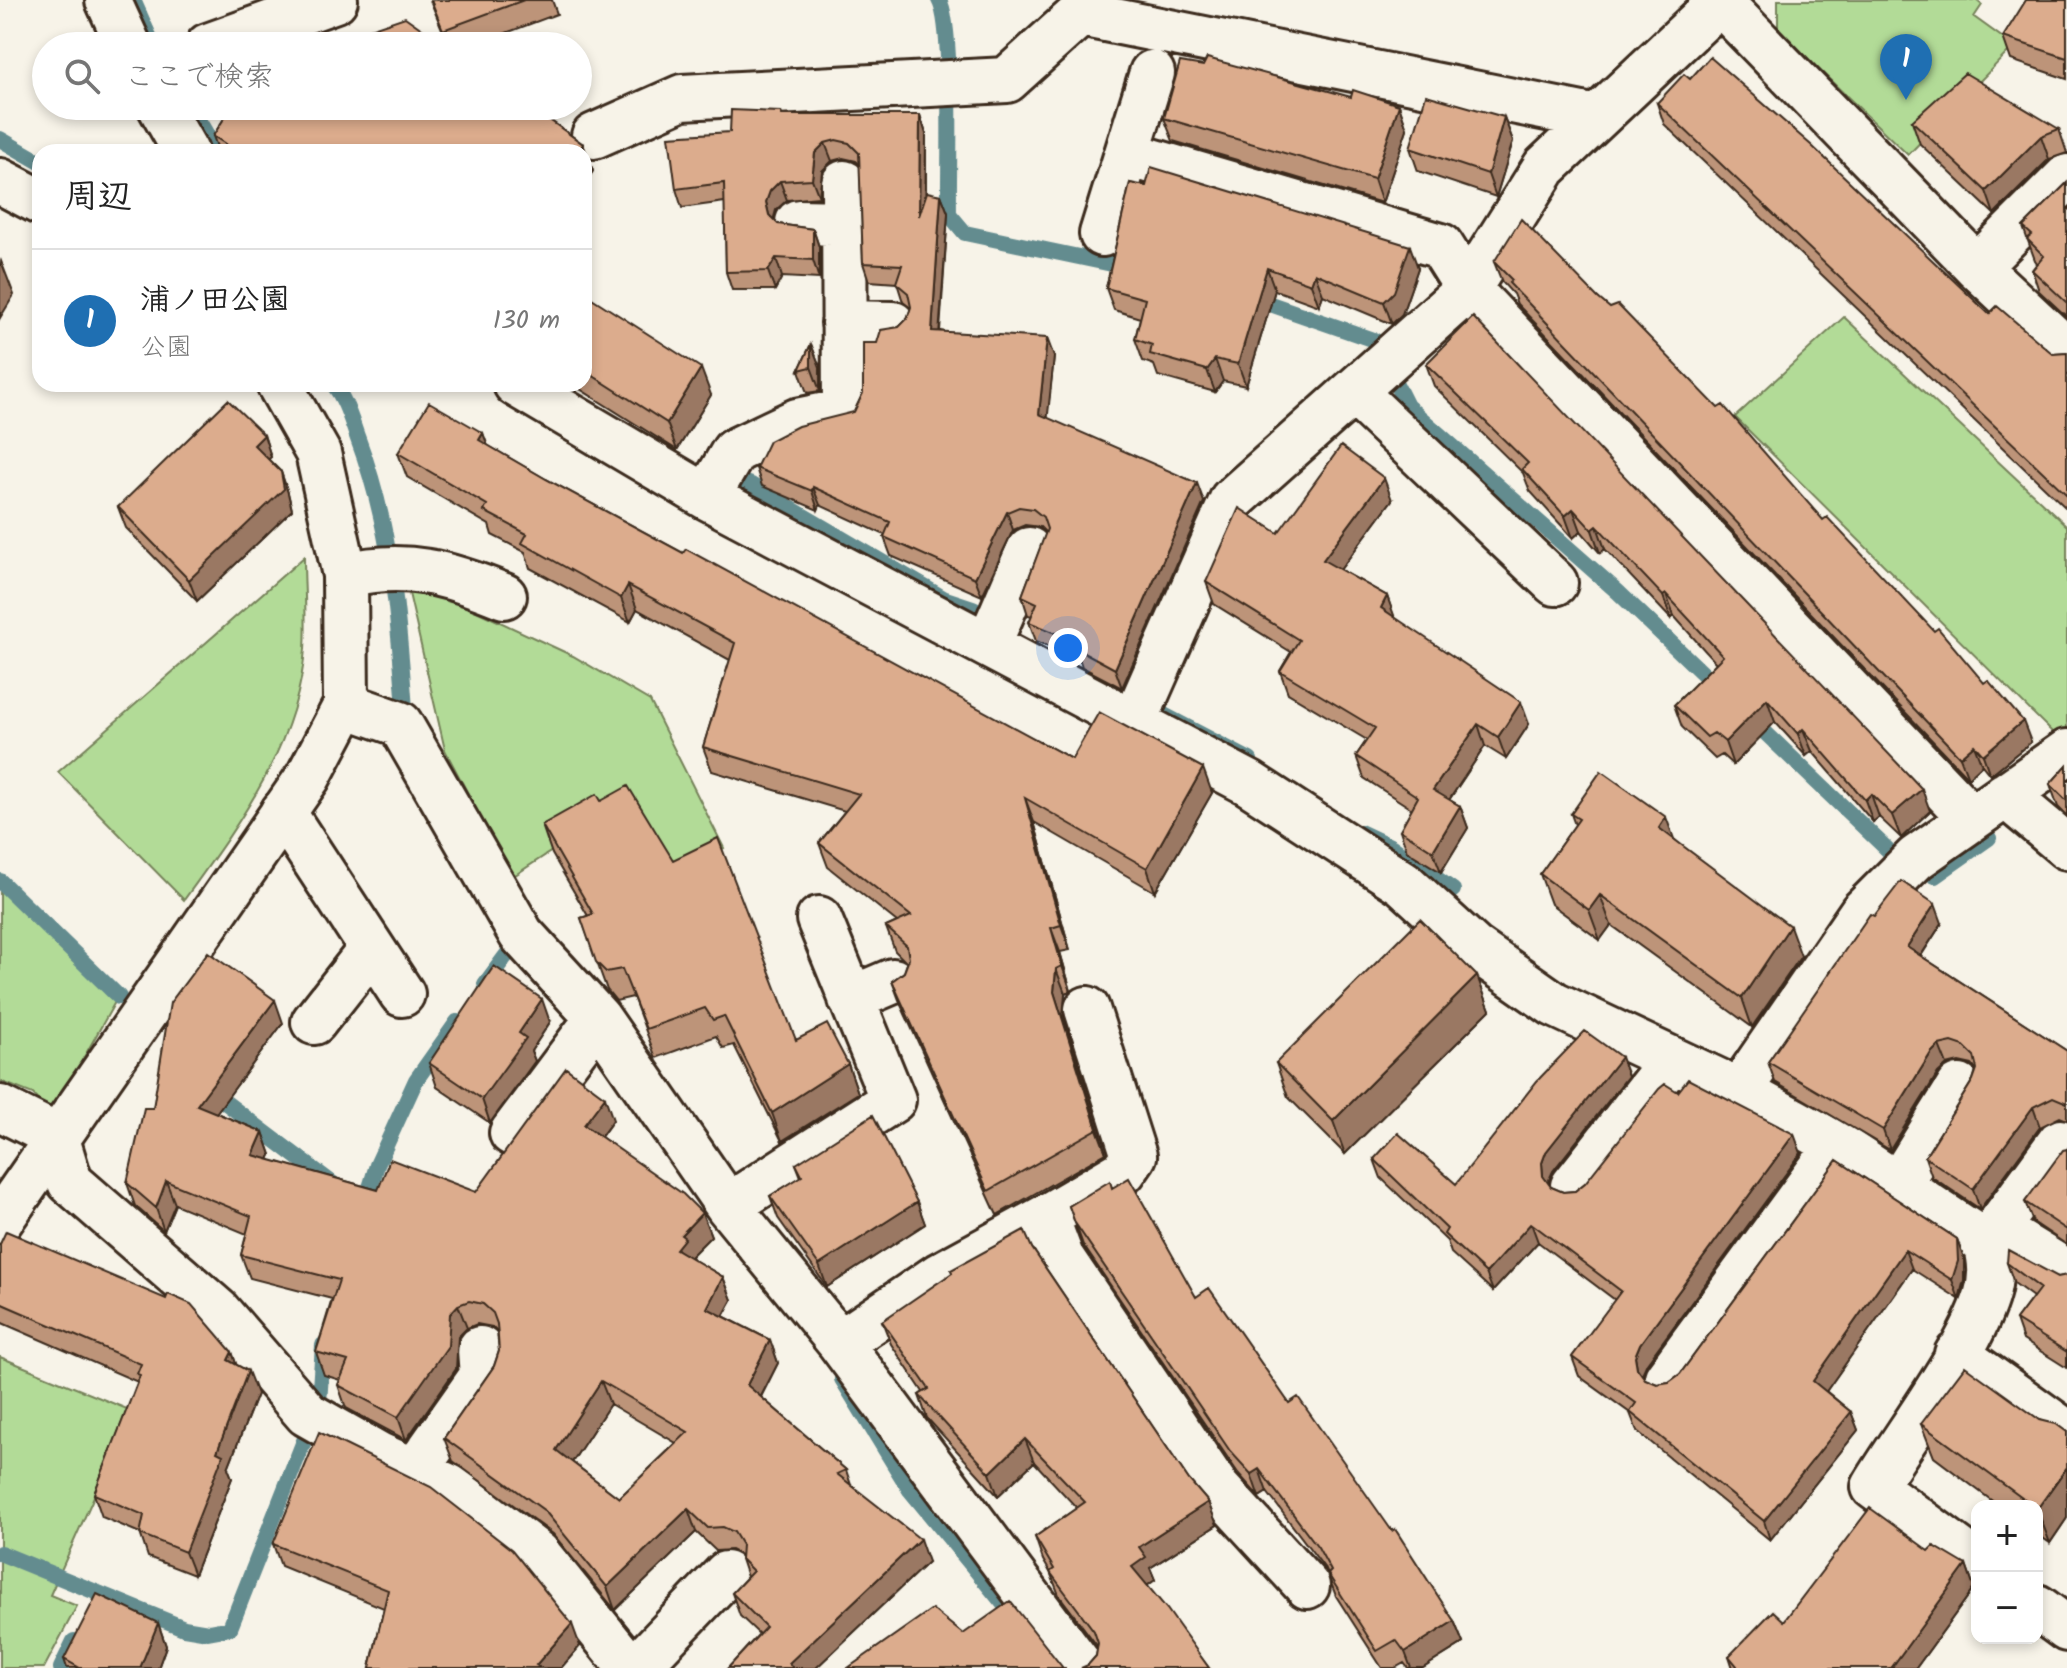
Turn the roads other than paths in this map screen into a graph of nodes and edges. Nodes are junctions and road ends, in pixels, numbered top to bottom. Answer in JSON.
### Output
{"nodes":[{"id":1,"x":108,"y":0,"type":"edge"},
{"id":2,"x":335,"y":0,"type":"edge"},
{"id":3,"x":1721,"y":1,"type":"edge"},
{"id":4,"x":123,"y":32,"type":"edge"},
{"id":5,"x":247,"y":32,"type":"edge"},
{"id":6,"x":1152,"y":73,"type":"dead end"},
{"id":7,"x":1597,"y":118,"type":"junction"},
{"id":8,"x":168,"y":120,"type":"edge"},
{"id":9,"x":594,"y":136,"type":"dead end"},
{"id":10,"x":181,"y":144,"type":"edge"},
{"id":11,"x":1128,"y":154,"type":"junction"},
{"id":12,"x":2067,"y":177,"type":"edge"},
{"id":13,"x":0,"y":181,"type":"edge"},
{"id":14,"x":32,"y":198,"type":"edge"},
{"id":15,"x":798,"y":222,"type":"dead end"},
{"id":16,"x":1102,"y":234,"type":"dead end"},
{"id":17,"x":1977,"y":267,"type":"junction"},
{"id":18,"x":1468,"y":289,"type":"junction"},
{"id":19,"x":844,"y":323,"type":"junction"},
{"id":20,"x":893,"y":324,"type":"edge"},
{"id":21,"x":2067,"y":351,"type":"edge"},
{"id":22,"x":284,"y":392,"type":"edge"},
{"id":23,"x":530,"y":392,"type":"edge"},
{"id":24,"x":1354,"y":392,"type":"junction"},
{"id":25,"x":707,"y":497,"type":"junction"},
{"id":26,"x":1029,"y":550,"type":"dead end"},
{"id":27,"x":374,"y":571,"type":"junction"},
{"id":28,"x":1555,"y":583,"type":"dead end"},
{"id":29,"x":504,"y":596,"type":"dead end"},
{"id":30,"x":989,"y":643,"type":"junction"},
{"id":31,"x":346,"y":705,"type":"junction"},
{"id":32,"x":1135,"y":720,"type":"junction"},
{"id":33,"x":2067,"y":752,"type":"edge"},
{"id":34,"x":1988,"y":807,"type":"junction"},
{"id":35,"x":283,"y":812,"type":"junction"},
{"id":36,"x":2067,"y":847,"type":"edge"},
{"id":37,"x":819,"y":919,"type":"dead end"},
{"id":38,"x":372,"y":948,"type":"junction"},
{"id":39,"x":893,"y":981,"type":"edge"},
{"id":40,"x":402,"y":994,"type":"dead end"},
{"id":41,"x":851,"y":999,"type":"junction"},
{"id":42,"x":1087,"y":1009,"type":"dead end"},
{"id":43,"x":314,"y":1022,"type":"dead end"},
{"id":44,"x":595,"y":1022,"type":"junction"},
{"id":45,"x":1672,"y":1060,"type":"junction"},
{"id":46,"x":1959,"y":1087,"type":"dead end"},
{"id":47,"x":1739,"y":1091,"type":"junction"},
{"id":48,"x":0,"y":1108,"type":"edge"},
{"id":49,"x":512,"y":1133,"type":"dead end"},
{"id":50,"x":56,"y":1136,"type":"junction"},
{"id":51,"x":1838,"y":1145,"type":"junction"},
{"id":52,"x":2067,"y":1146,"type":"edge"},
{"id":53,"x":1898,"y":1185,"type":"junction"},
{"id":54,"x":1573,"y":1186,"type":"dead end"},
{"id":55,"x":728,"y":1206,"type":"junction"},
{"id":56,"x":1046,"y":1217,"type":"junction"},
{"id":57,"x":0,"y":1221,"type":"edge"},
{"id":58,"x":1986,"y":1243,"type":"junction"},
{"id":59,"x":2067,"y":1272,"type":"edge"},
{"id":60,"x":840,"y":1343,"type":"junction"},
{"id":61,"x":480,"y":1349,"type":"dead end"},
{"id":62,"x":1957,"y":1354,"type":"junction"},
{"id":63,"x":1667,"y":1378,"type":"dead end"},
{"id":64,"x":2067,"y":1433,"type":"edge"},
{"id":65,"x":415,"y":1471,"type":"junction"},
{"id":66,"x":1971,"y":1559,"type":"edge"},
{"id":67,"x":726,"y":1574,"type":"dead end"},
{"id":68,"x":1307,"y":1586,"type":"dead end"},
{"id":69,"x":2043,"y":1611,"type":"edge"},
{"id":70,"x":2067,"y":1629,"type":"edge"},
{"id":71,"x":616,"y":1662,"type":"edge"},
{"id":72,"x":1082,"y":1668,"type":"edge"}],
"edges":[{"from":1,"to":4,"type":"street"},
{"from":2,"to":5,"type":"street"},
{"from":3,"to":7,"type":"street"},
{"from":3,"to":17,"type":"street"},
{"from":6,"to":11,"type":"street"},
{"from":7,"to":9,"type":"street"},
{"from":7,"to":18,"type":"street"},
{"from":8,"to":10,"type":"street"},
{"from":11,"to":16,"type":"street"},
{"from":11,"to":18,"type":"street"},
{"from":12,"to":17,"type":"street"},
{"from":13,"to":14,"type":"street"},
{"from":15,"to":19,"type":"street"},
{"from":17,"to":21,"type":"street"},
{"from":18,"to":24,"type":"street"},
{"from":18,"to":34,"type":"street"},
{"from":19,"to":20,"type":"street"},
{"from":19,"to":25,"type":"street"},
{"from":22,"to":27,"type":"street"},
{"from":23,"to":25,"type":"street"},
{"from":24,"to":28,"type":"street"},
{"from":24,"to":32,"type":"street"},
{"from":25,"to":30,"type":"street"},
{"from":26,"to":30,"type":"street"},
{"from":27,"to":29,"type":"street"},
{"from":27,"to":31,"type":"street"},
{"from":30,"to":32,"type":"street"},
{"from":31,"to":35,"type":"street"},
{"from":31,"to":44,"type":"street"},
{"from":32,"to":45,"type":"street"},
{"from":33,"to":34,"type":"street"},
{"from":34,"to":36,"type":"street"},
{"from":34,"to":47,"type":"street"},
{"from":35,"to":38,"type":"street"},
{"from":35,"to":50,"type":"street"},
{"from":37,"to":41,"type":"street"},
{"from":38,"to":40,"type":"street"},
{"from":38,"to":43,"type":"street"},
{"from":39,"to":41,"type":"street"},
{"from":41,"to":55,"type":"street"},
{"from":42,"to":56,"type":"street"},
{"from":44,"to":49,"type":"street"},
{"from":44,"to":55,"type":"street"},
{"from":45,"to":47,"type":"street"},
{"from":45,"to":54,"type":"street"},
{"from":46,"to":53,"type":"street"},
{"from":47,"to":51,"type":"street"},
{"from":48,"to":50,"type":"street"},
{"from":50,"to":57,"type":"street"},
{"from":50,"to":65,"type":"street"},
{"from":51,"to":53,"type":"street"},
{"from":51,"to":63,"type":"street"},
{"from":52,"to":58,"type":"street"},
{"from":53,"to":58,"type":"street"},
{"from":55,"to":60,"type":"street"},
{"from":56,"to":60,"type":"street"},
{"from":56,"to":68,"type":"street"},
{"from":58,"to":59,"type":"street"},
{"from":58,"to":62,"type":"street"},
{"from":60,"to":72,"type":"street"},
{"from":61,"to":65,"type":"street"},
{"from":62,"to":64,"type":"street"},
{"from":62,"to":66,"type":"street"},
{"from":65,"to":71,"type":"street"},
{"from":67,"to":71,"type":"street"},
{"from":69,"to":70,"type":"street"}]}
